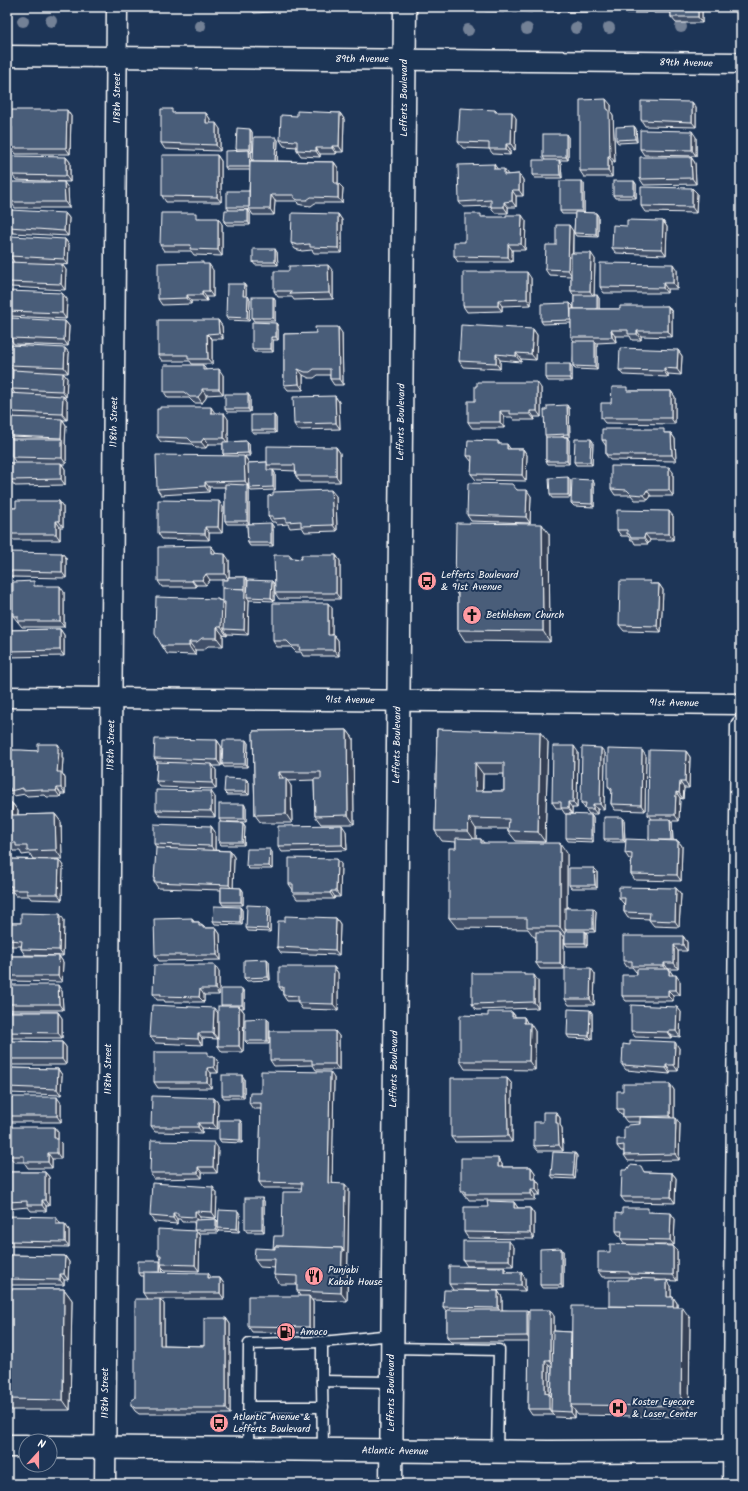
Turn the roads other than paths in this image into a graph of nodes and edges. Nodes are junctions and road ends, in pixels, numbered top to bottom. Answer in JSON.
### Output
{"nodes":[{"id":1,"x":117,"y":7,"type":"edge"},
{"id":2,"x":405,"y":7,"type":"edge"},
{"id":3,"x":7,"y":56,"type":"edge"},
{"id":4,"x":117,"y":57,"type":"junction"},
{"id":5,"x":404,"y":60,"type":"junction"},
{"id":6,"x":741,"y":63,"type":"edge"},
{"id":7,"x":7,"y":696,"type":"edge"},
{"id":8,"x":111,"y":697,"type":"junction"},
{"id":9,"x":398,"y":700,"type":"junction"},
{"id":10,"x":741,"y":704,"type":"edge"},
{"id":11,"x":741,"y":726,"type":"edge"},
{"id":12,"x":322,"y":1342,"type":"junction"},
{"id":13,"x":392,"y":1342,"type":"junction"},
{"id":14,"x":322,"y":1381,"type":"junction"},
{"id":15,"x":392,"y":1382,"type":"junction"},
{"id":16,"x":249,"y":1407,"type":"junction"},
{"id":17,"x":323,"y":1407,"type":"junction"},
{"id":18,"x":7,"y":1446,"type":"edge"},
{"id":19,"x":18,"y":1446,"type":"edge"},
{"id":20,"x":58,"y":1447,"type":"edge"},
{"id":21,"x":105,"y":1447,"type":"junction"},
{"id":22,"x":248,"y":1449,"type":"junction"},
{"id":23,"x":323,"y":1450,"type":"junction"},
{"id":24,"x":391,"y":1450,"type":"junction"},
{"id":25,"x":737,"y":1451,"type":"edge"},
{"id":26,"x":497,"y":1452,"type":"junction"},
{"id":27,"x":105,"y":1484,"type":"edge"},
{"id":28,"x":390,"y":1484,"type":"edge"},
{"id":29,"x":733,"y":1484,"type":"edge"}],
"edges":[{"from":1,"to":4,"type":"street","name":"118th Street"},
{"from":2,"to":5,"type":"street","name":"Lefferts Boulevard"},
{"from":3,"to":4,"type":"street","name":"89th Avenue"},
{"from":4,"to":5,"type":"street","name":"89th Avenue"},
{"from":4,"to":8,"type":"street","name":"118th Street"},
{"from":5,"to":6,"type":"street","name":"89th Avenue"},
{"from":5,"to":9,"type":"street","name":"Lefferts Boulevard"},
{"from":7,"to":8,"type":"street","name":"91st Avenue"},
{"from":8,"to":9,"type":"street","name":"91st Avenue"},
{"from":8,"to":21,"type":"street","name":"118th Street"},
{"from":9,"to":10,"type":"street","name":"91st Avenue"},
{"from":9,"to":13,"type":"street","name":"Lefferts Boulevard"},
{"from":11,"to":25,"type":"street"},
{"from":12,"to":13,"type":"lane"},
{"from":12,"to":14,"type":"lane"},
{"from":12,"to":16,"type":"lane"},
{"from":13,"to":15,"type":"street","name":"Lefferts Boulevard"},
{"from":13,"to":26,"type":"lane"},
{"from":14,"to":15,"type":"lane"},
{"from":14,"to":17,"type":"lane"},
{"from":15,"to":24,"type":"street","name":"Lefferts Boulevard"},
{"from":16,"to":17,"type":"lane"},
{"from":16,"to":22,"type":"lane"},
{"from":17,"to":23,"type":"lane"},
{"from":18,"to":19,"type":"street"},
{"from":20,"to":21,"type":"street","name":"Atlantic Avenue"},
{"from":21,"to":22,"type":"street","name":"Atlantic Avenue"},
{"from":21,"to":27,"type":"street","name":"118th Street"},
{"from":22,"to":23,"type":"street","name":"Atlantic Avenue"},
{"from":23,"to":24,"type":"street","name":"Atlantic Avenue"},
{"from":24,"to":26,"type":"street","name":"Atlantic Avenue"},
{"from":24,"to":28,"type":"street","name":"Lefferts Boulevard"},
{"from":25,"to":26,"type":"street","name":"Atlantic Avenue"},
{"from":25,"to":29,"type":"street"}]}
